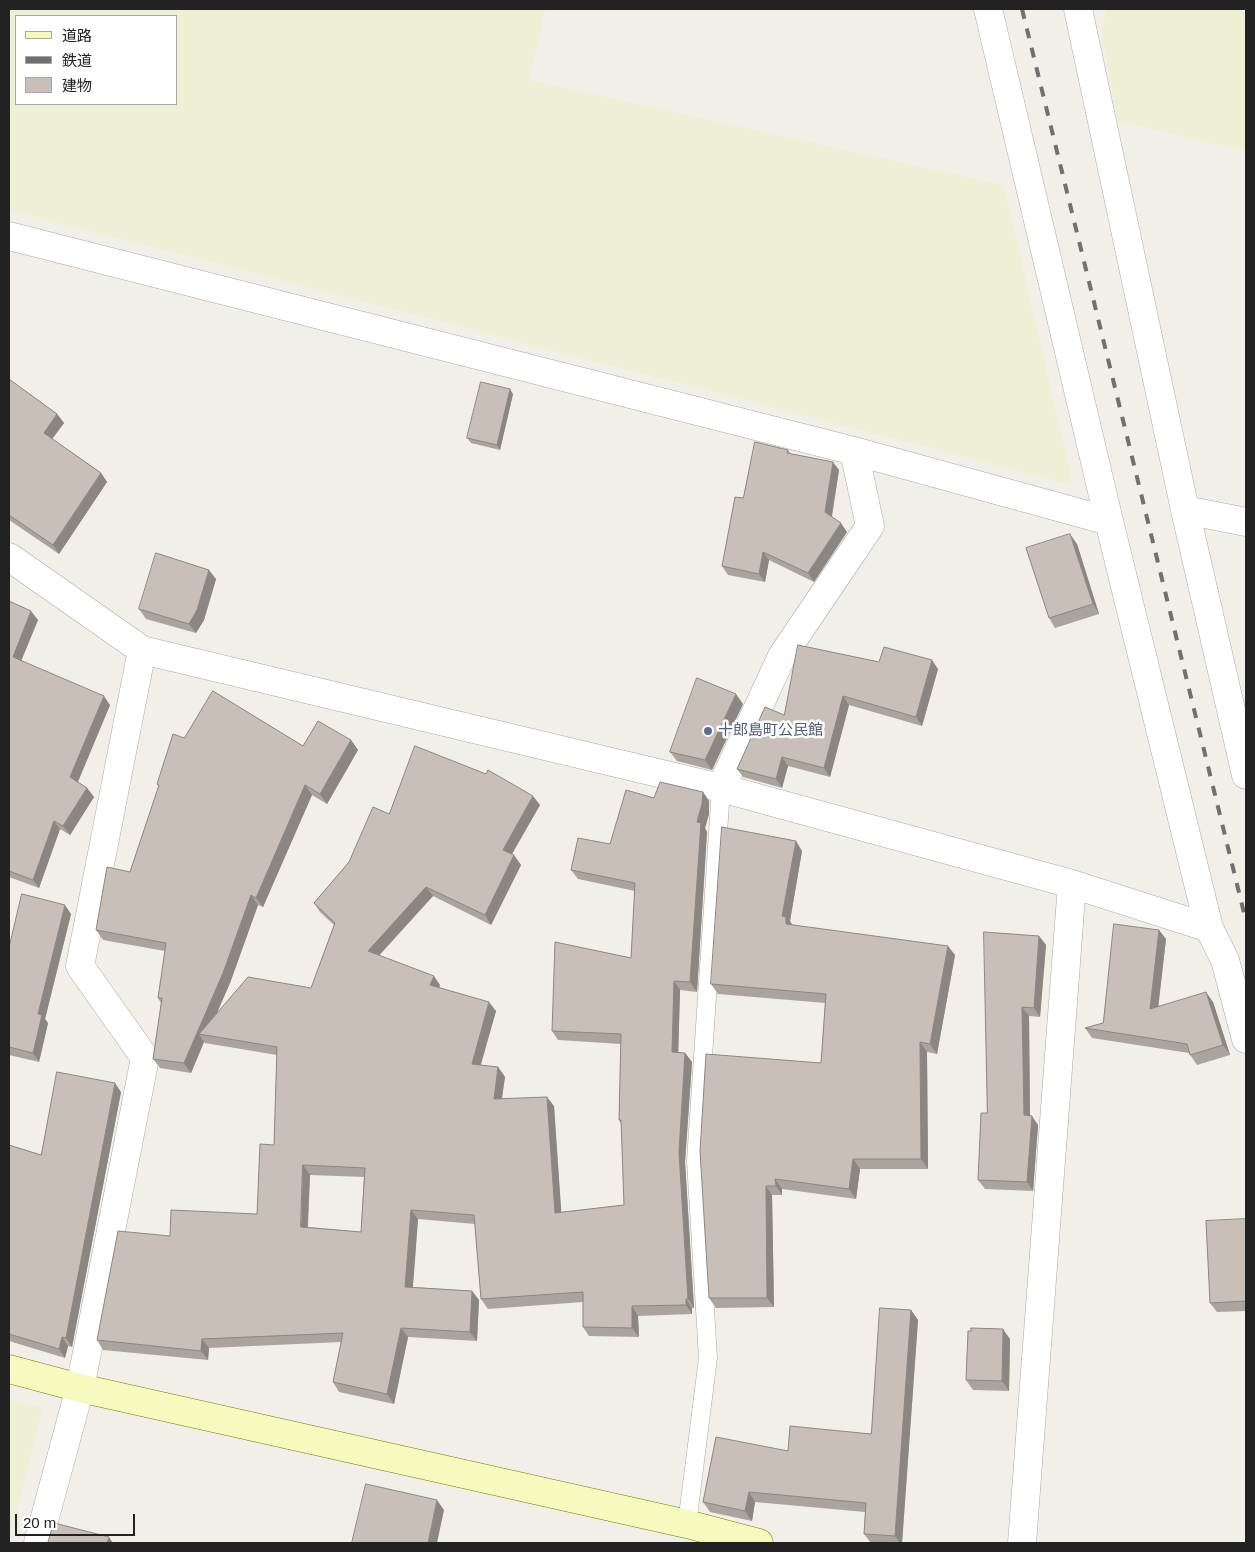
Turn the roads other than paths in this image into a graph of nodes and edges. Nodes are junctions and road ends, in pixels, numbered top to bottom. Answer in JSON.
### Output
{"nodes":[{"id":1,"x":988,"y":9,"type":"edge"},
{"id":2,"x":1078,"y":9,"type":"edge"},
{"id":3,"x":9,"y":236,"type":"edge"},
{"id":4,"x":854,"y":451,"type":"junction"},
{"id":5,"x":1185,"y":510,"type":"junction"},
{"id":6,"x":1109,"y":520,"type":"junction"},
{"id":7,"x":1246,"y":522,"type":"edge"},
{"id":8,"x":9,"y":557,"type":"edge"},
{"id":9,"x":142,"y":650,"type":"junction"},
{"id":10,"x":1246,"y":775,"type":"edge"},
{"id":11,"x":721,"y":788,"type":"junction"},
{"id":12,"x":1072,"y":884,"type":"junction"},
{"id":13,"x":1209,"y":928,"type":"junction"},
{"id":14,"x":1246,"y":1039,"type":"edge"},
{"id":15,"x":9,"y":1370,"type":"edge"},
{"id":16,"x":80,"y":1388,"type":"junction"},
{"id":17,"x":687,"y":1524,"type":"junction"},
{"id":18,"x":38,"y":1543,"type":"edge"},
{"id":19,"x":759,"y":1543,"type":"edge"},
{"id":20,"x":1022,"y":1543,"type":"edge"}],
"edges":[{"from":1,"to":6,"type":"street"},
{"from":2,"to":5,"type":"street"},
{"from":3,"to":4,"type":"street"},
{"from":4,"to":6,"type":"street"},
{"from":4,"to":11,"type":"street"},
{"from":5,"to":7,"type":"street"},
{"from":5,"to":10,"type":"street"},
{"from":6,"to":13,"type":"street"},
{"from":8,"to":9,"type":"street"},
{"from":9,"to":11,"type":"street"},
{"from":9,"to":16,"type":"street"},
{"from":11,"to":12,"type":"street"},
{"from":11,"to":17,"type":"lane"},
{"from":12,"to":13,"type":"street"},
{"from":12,"to":20,"type":"street"},
{"from":13,"to":14,"type":"street"},
{"from":15,"to":16,"type":"street"},
{"from":16,"to":17,"type":"street"},
{"from":16,"to":18,"type":"street"},
{"from":17,"to":19,"type":"street"}]}
